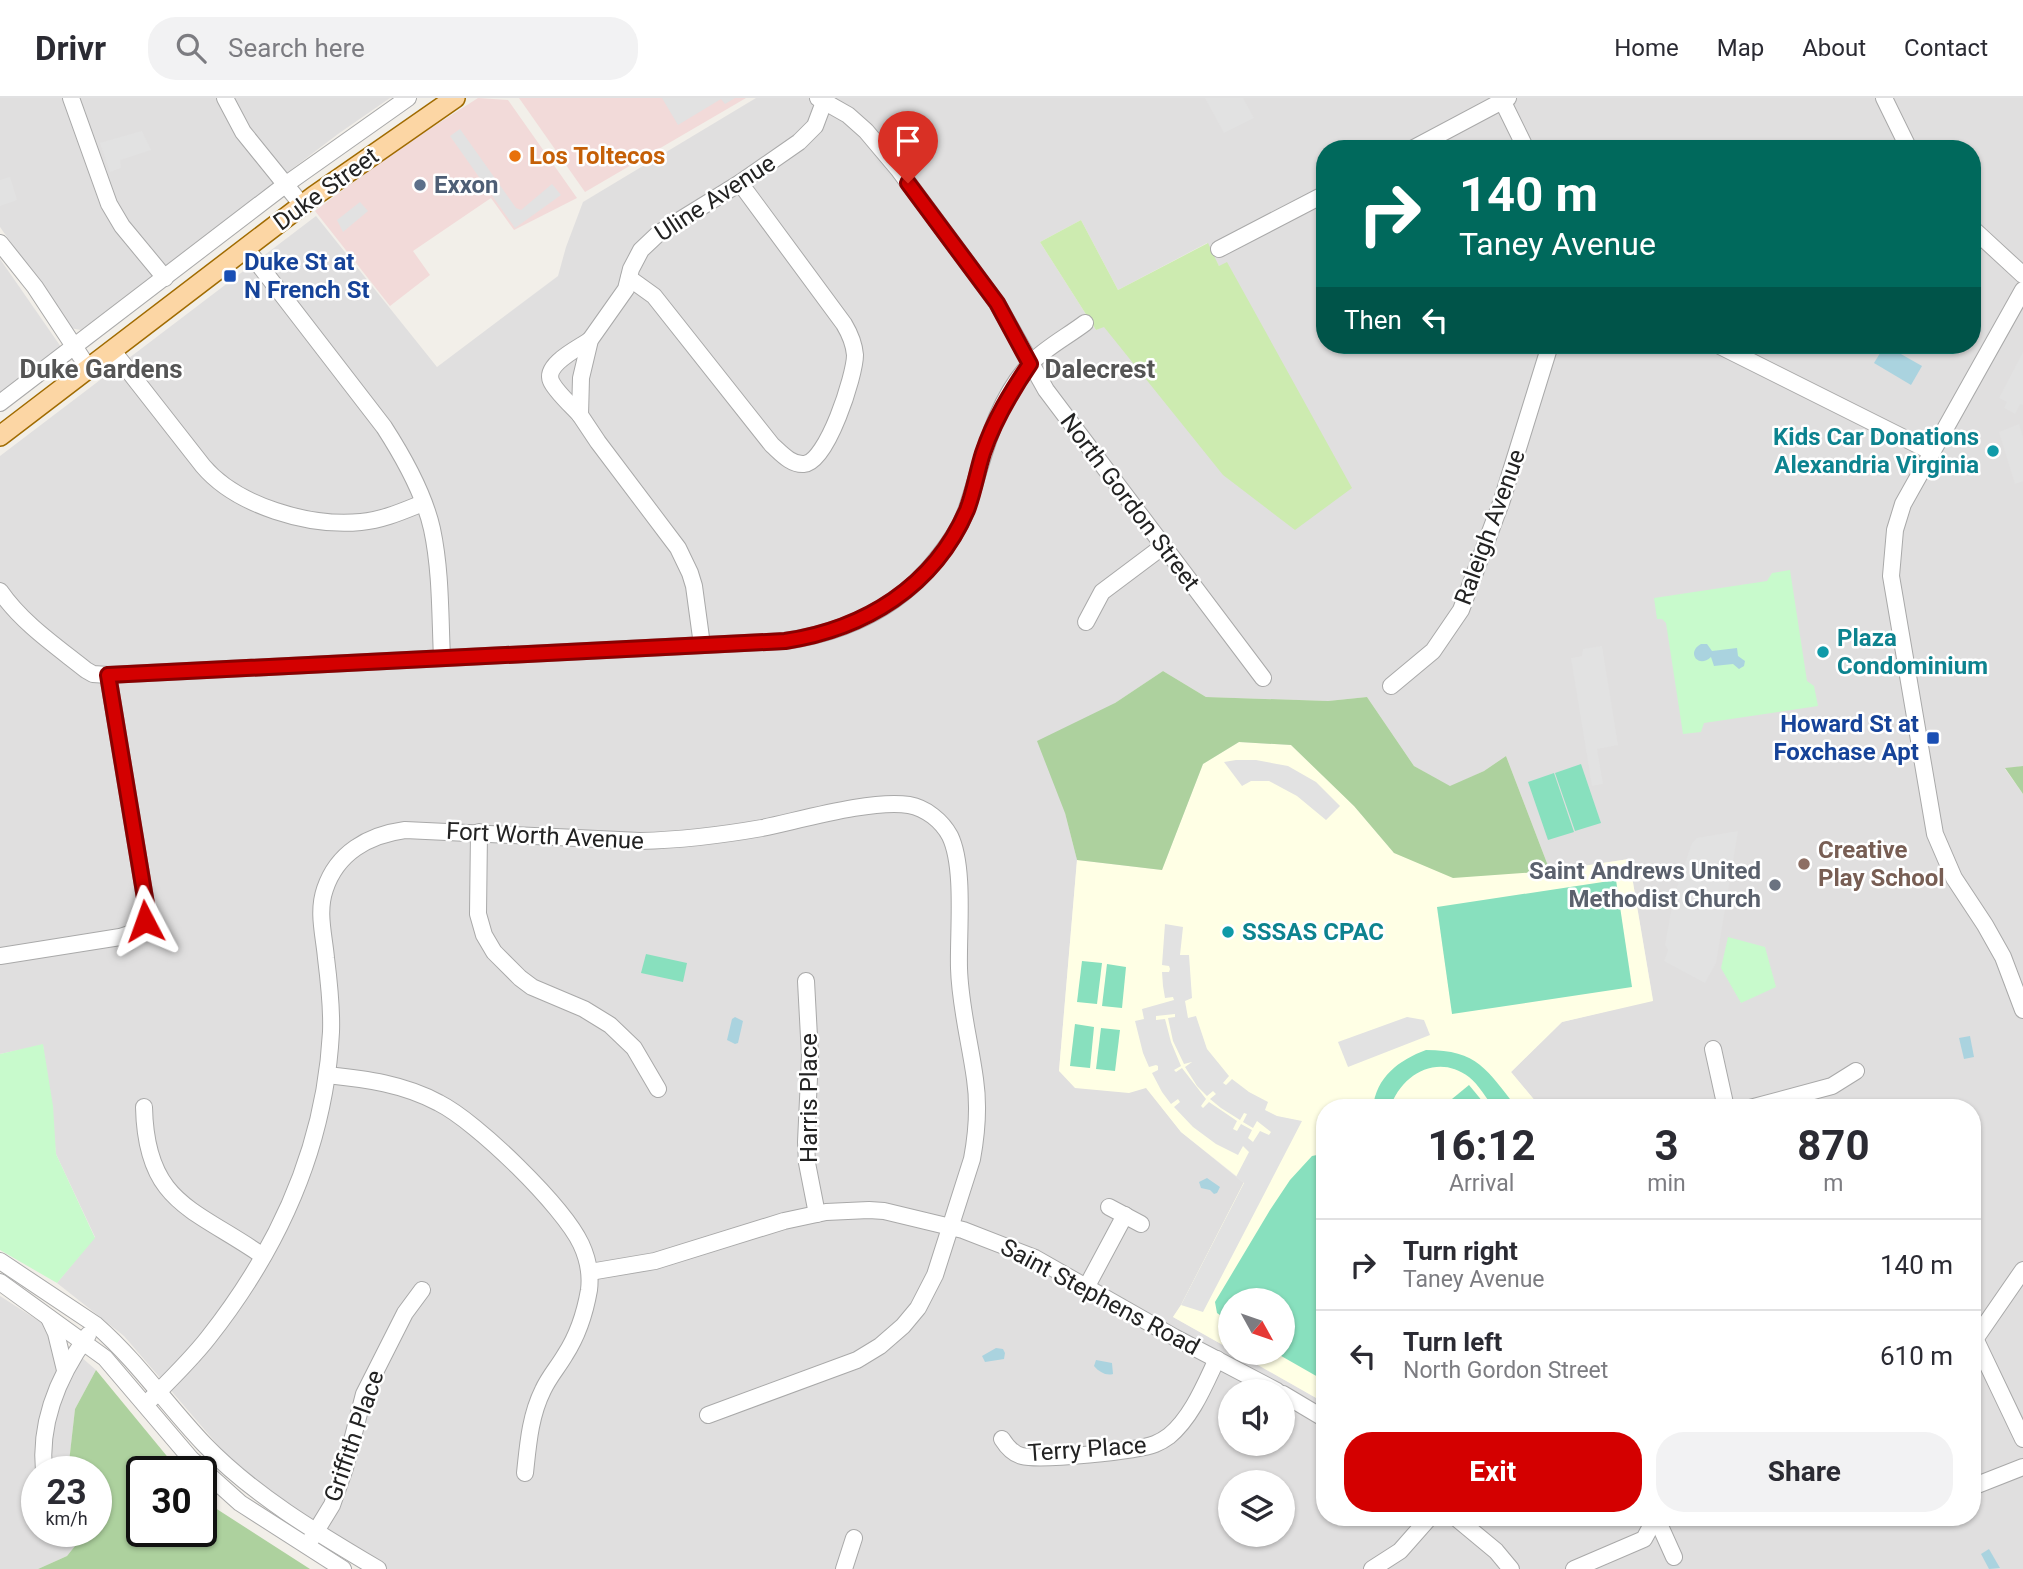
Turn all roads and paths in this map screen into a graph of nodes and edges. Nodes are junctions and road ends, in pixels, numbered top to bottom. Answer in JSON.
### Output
{"nodes":[{"id":1,"x":71,"y":98,"type":"edge"},
{"id":2,"x":225,"y":98,"type":"edge"},
{"id":3,"x":408,"y":98,"type":"edge"},
{"id":4,"x":455,"y":98,"type":"edge"},
{"id":5,"x":1884,"y":98,"type":"edge"},
{"id":6,"x":1504,"y":99,"type":"edge"},
{"id":7,"x":821,"y":100,"type":"edge"},
{"id":8,"x":1429,"y":140,"type":"edge"},
{"id":9,"x":1521,"y":140,"type":"edge"},
{"id":10,"x":1905,"y":140,"type":"edge"},
{"id":11,"x":740,"y":183,"type":"junction"},
{"id":12,"x":285,"y":185,"type":"junction"},
{"id":13,"x":1316,"y":199,"type":"edge"},
{"id":14,"x":302,"y":205,"type":"junction"},
{"id":15,"x":1981,"y":236,"type":"edge"},
{"id":16,"x":0,"y":243,"type":"edge"},
{"id":17,"x":246,"y":248,"type":"junction"},
{"id":18,"x":1219,"y":249,"type":"dead end"},
{"id":19,"x":2023,"y":275,"type":"edge"},
{"id":20,"x":166,"y":278,"type":"junction"},
{"id":21,"x":629,"y":278,"type":"junction"},
{"id":22,"x":2023,"y":290,"type":"edge"},
{"id":23,"x":1085,"y":323,"type":"dead end"},
{"id":24,"x":590,"y":340,"type":"junction"},
{"id":25,"x":75,"y":348,"type":"junction"},
{"id":26,"x":113,"y":351,"type":"junction"},
{"id":27,"x":1547,"y":354,"type":"edge"},
{"id":28,"x":1736,"y":354,"type":"edge"},
{"id":29,"x":1030,"y":364,"type":"junction"},
{"id":30,"x":89,"y":369,"type":"junction"},
{"id":31,"x":0,"y":403,"type":"edge"},
{"id":32,"x":580,"y":415,"type":"junction"},
{"id":33,"x":0,"y":436,"type":"edge"},
{"id":34,"x":1932,"y":452,"type":"junction"},
{"id":35,"x":423,"y":503,"type":"junction"},
{"id":36,"x":1163,"y":547,"type":"junction"},
{"id":37,"x":0,"y":591,"type":"edge"},
{"id":38,"x":1086,"y":622,"type":"dead end"},
{"id":39,"x":702,"y":645,"type":"junction"},
{"id":40,"x":442,"y":658,"type":"junction"},
{"id":41,"x":108,"y":675,"type":"junction"},
{"id":42,"x":1263,"y":678,"type":"dead end"},
{"id":43,"x":1391,"y":686,"type":"dead end"},
{"id":44,"x":479,"y":832,"type":"junction"},
{"id":45,"x":0,"y":956,"type":"edge"},
{"id":46,"x":806,"y":981,"type":"dead end"},
{"id":47,"x":2023,"y":1010,"type":"edge"},
{"id":48,"x":1713,"y":1049,"type":"dead end"},
{"id":49,"x":1856,"y":1070,"type":"dead end"},
{"id":50,"x":327,"y":1075,"type":"junction"},
{"id":51,"x":658,"y":1089,"type":"dead end"},
{"id":52,"x":1724,"y":1099,"type":"edge"},
{"id":53,"x":1784,"y":1099,"type":"edge"},
{"id":54,"x":144,"y":1107,"type":"dead end"},
{"id":55,"x":1109,"y":1207,"type":"dead end"},
{"id":56,"x":817,"y":1214,"type":"junction"},
{"id":57,"x":1125,"y":1215,"type":"junction"},
{"id":58,"x":1141,"y":1224,"type":"dead end"},
{"id":59,"x":951,"y":1227,"type":"junction"},
{"id":60,"x":262,"y":1256,"type":"junction"},
{"id":61,"x":0,"y":1261,"type":"edge"},
{"id":62,"x":2023,"y":1270,"type":"edge"},
{"id":63,"x":590,"y":1272,"type":"junction"},
{"id":64,"x":0,"y":1282,"type":"edge"},
{"id":65,"x":1087,"y":1286,"type":"junction"},
{"id":66,"x":422,"y":1290,"type":"dead end"},
{"id":67,"x":48,"y":1316,"type":"junction"},
{"id":68,"x":96,"y":1325,"type":"junction"},
{"id":69,"x":1981,"y":1326,"type":"edge"},
{"id":70,"x":83,"y":1342,"type":"junction"},
{"id":71,"x":1981,"y":1350,"type":"edge"},
{"id":72,"x":1217,"y":1359,"type":"junction"},
{"id":73,"x":65,"y":1370,"type":"junction"},
{"id":74,"x":1255,"y":1379,"type":"edge"},
{"id":75,"x":160,"y":1390,"type":"junction"},
{"id":76,"x":1295,"y":1401,"type":"edge"},
{"id":77,"x":146,"y":1404,"type":"junction"},
{"id":78,"x":1316,"y":1414,"type":"edge"},
{"id":79,"x":708,"y":1415,"type":"dead end"},
{"id":80,"x":2023,"y":1438,"type":"edge"},
{"id":81,"x":1002,"y":1439,"type":"dead end"},
{"id":82,"x":44,"y":1456,"type":"edge"},
{"id":83,"x":2023,"y":1467,"type":"edge"},
{"id":84,"x":524,"y":1473,"type":"dead end"},
{"id":85,"x":1981,"y":1483,"type":"edge"},
{"id":86,"x":1422,"y":1526,"type":"edge"},
{"id":87,"x":1466,"y":1526,"type":"edge"},
{"id":88,"x":1651,"y":1526,"type":"edge"},
{"id":89,"x":1660,"y":1526,"type":"edge"},
{"id":90,"x":854,"y":1538,"type":"dead end"},
{"id":91,"x":311,"y":1539,"type":"junction"},
{"id":92,"x":1644,"y":1539,"type":"junction"},
{"id":93,"x":343,"y":1569,"type":"edge"},
{"id":94,"x":378,"y":1569,"type":"edge"},
{"id":95,"x":844,"y":1569,"type":"edge"},
{"id":96,"x":1372,"y":1569,"type":"edge"},
{"id":97,"x":1511,"y":1569,"type":"edge"},
{"id":98,"x":1574,"y":1569,"type":"edge"}],
"edges":[{"from":1,"to":20,"type":"street"},
{"from":2,"to":12,"type":"street"},
{"from":3,"to":12,"type":"street"},
{"from":4,"to":14,"type":"main road","name":"Duke Street"},
{"from":5,"to":10,"type":"street"},
{"from":6,"to":8,"type":"street"},
{"from":6,"to":9,"type":"street"},
{"from":7,"to":11,"type":"street","name":"Uline Avenue"},
{"from":7,"to":29,"type":"street","name":"North Gordon Street"},
{"from":11,"to":21,"type":"street","name":"Uline Avenue"},
{"from":11,"to":21,"type":"street"},
{"from":12,"to":14,"type":"street"},
{"from":12,"to":20,"type":"street"},
{"from":13,"to":18,"type":"street"},
{"from":14,"to":17,"type":"main road","name":"Duke Street"},
{"from":15,"to":19,"type":"street"},
{"from":16,"to":25,"type":"street"},
{"from":17,"to":26,"type":"main road","name":"Duke Street"},
{"from":17,"to":35,"type":"street"},
{"from":20,"to":25,"type":"street"},
{"from":21,"to":24,"type":"street","name":"Uline Avenue"},
{"from":22,"to":34,"type":"street"},
{"from":23,"to":29,"type":"street"},
{"from":24,"to":32,"type":"street","name":"Uline Avenue"},
{"from":24,"to":32,"type":"street"},
{"from":25,"to":30,"type":"street"},
{"from":25,"to":31,"type":"street"},
{"from":26,"to":30,"type":"main road","name":"Duke Street"},
{"from":26,"to":35,"type":"street"},
{"from":27,"to":43,"type":"street","name":"Raleigh Avenue"},
{"from":28,"to":34,"type":"street"},
{"from":29,"to":36,"type":"street","name":"North Gordon Street"},
{"from":29,"to":39,"type":"street"},
{"from":30,"to":33,"type":"main road","name":"Duke Street"},
{"from":32,"to":39,"type":"street"},
{"from":34,"to":47,"type":"street"},
{"from":35,"to":40,"type":"street"},
{"from":36,"to":38,"type":"street"},
{"from":36,"to":42,"type":"street","name":"North Gordon Street"},
{"from":37,"to":41,"type":"street"},
{"from":39,"to":40,"type":"street"},
{"from":40,"to":41,"type":"street"},
{"from":41,"to":45,"type":"street"},
{"from":44,"to":50,"type":"street","name":"Fort Worth Avenue"},
{"from":44,"to":51,"type":"street"},
{"from":44,"to":59,"type":"street","name":"Fort Worth Avenue"},
{"from":46,"to":56,"type":"street","name":"Harris Place"},
{"from":48,"to":52,"type":"street"},
{"from":49,"to":53,"type":"street"},
{"from":50,"to":60,"type":"street","name":"Fort Worth Avenue"},
{"from":50,"to":63,"type":"street"},
{"from":54,"to":60,"type":"street"},
{"from":55,"to":57,"type":"street"},
{"from":56,"to":59,"type":"street","name":"Saint Stephens Road"},
{"from":56,"to":63,"type":"street","name":"Saint Stephens Road"},
{"from":57,"to":58,"type":"street"},
{"from":57,"to":65,"type":"street"},
{"from":59,"to":65,"type":"street","name":"Saint Stephens Road"},
{"from":59,"to":79,"type":"street","name":"Fort Worth Avenue"},
{"from":60,"to":75,"type":"street","name":"Fort Worth Avenue"},
{"from":61,"to":68,"type":"street"},
{"from":62,"to":69,"type":"street"},
{"from":63,"to":84,"type":"street"},
{"from":64,"to":67,"type":"street"},
{"from":65,"to":72,"type":"street","name":"Saint Stephens Road"},
{"from":66,"to":91,"type":"street","name":"Griffith Place"},
{"from":67,"to":70,"type":"street"},
{"from":67,"to":73,"type":"street"},
{"from":68,"to":70,"type":"street"},
{"from":68,"to":75,"type":"street"},
{"from":70,"to":73,"type":"street"},
{"from":70,"to":77,"type":"street"},
{"from":71,"to":80,"type":"street"},
{"from":72,"to":74,"type":"street","name":"Saint Stephens Road"},
{"from":72,"to":81,"type":"street","name":"Terry Place"},
{"from":73,"to":82,"type":"street"},
{"from":75,"to":77,"type":"street","name":"Fort Worth Avenue"},
{"from":75,"to":91,"type":"street"},
{"from":76,"to":78,"type":"street"},
{"from":77,"to":91,"type":"street"},
{"from":83,"to":85,"type":"street"},
{"from":86,"to":96,"type":"street"},
{"from":87,"to":97,"type":"street"},
{"from":88,"to":92,"type":"street"},
{"from":89,"to":92,"type":"street"},
{"from":90,"to":95,"type":"street"},
{"from":91,"to":93,"type":"street"},
{"from":91,"to":94,"type":"street"},
{"from":92,"to":98,"type":"street"}]}
